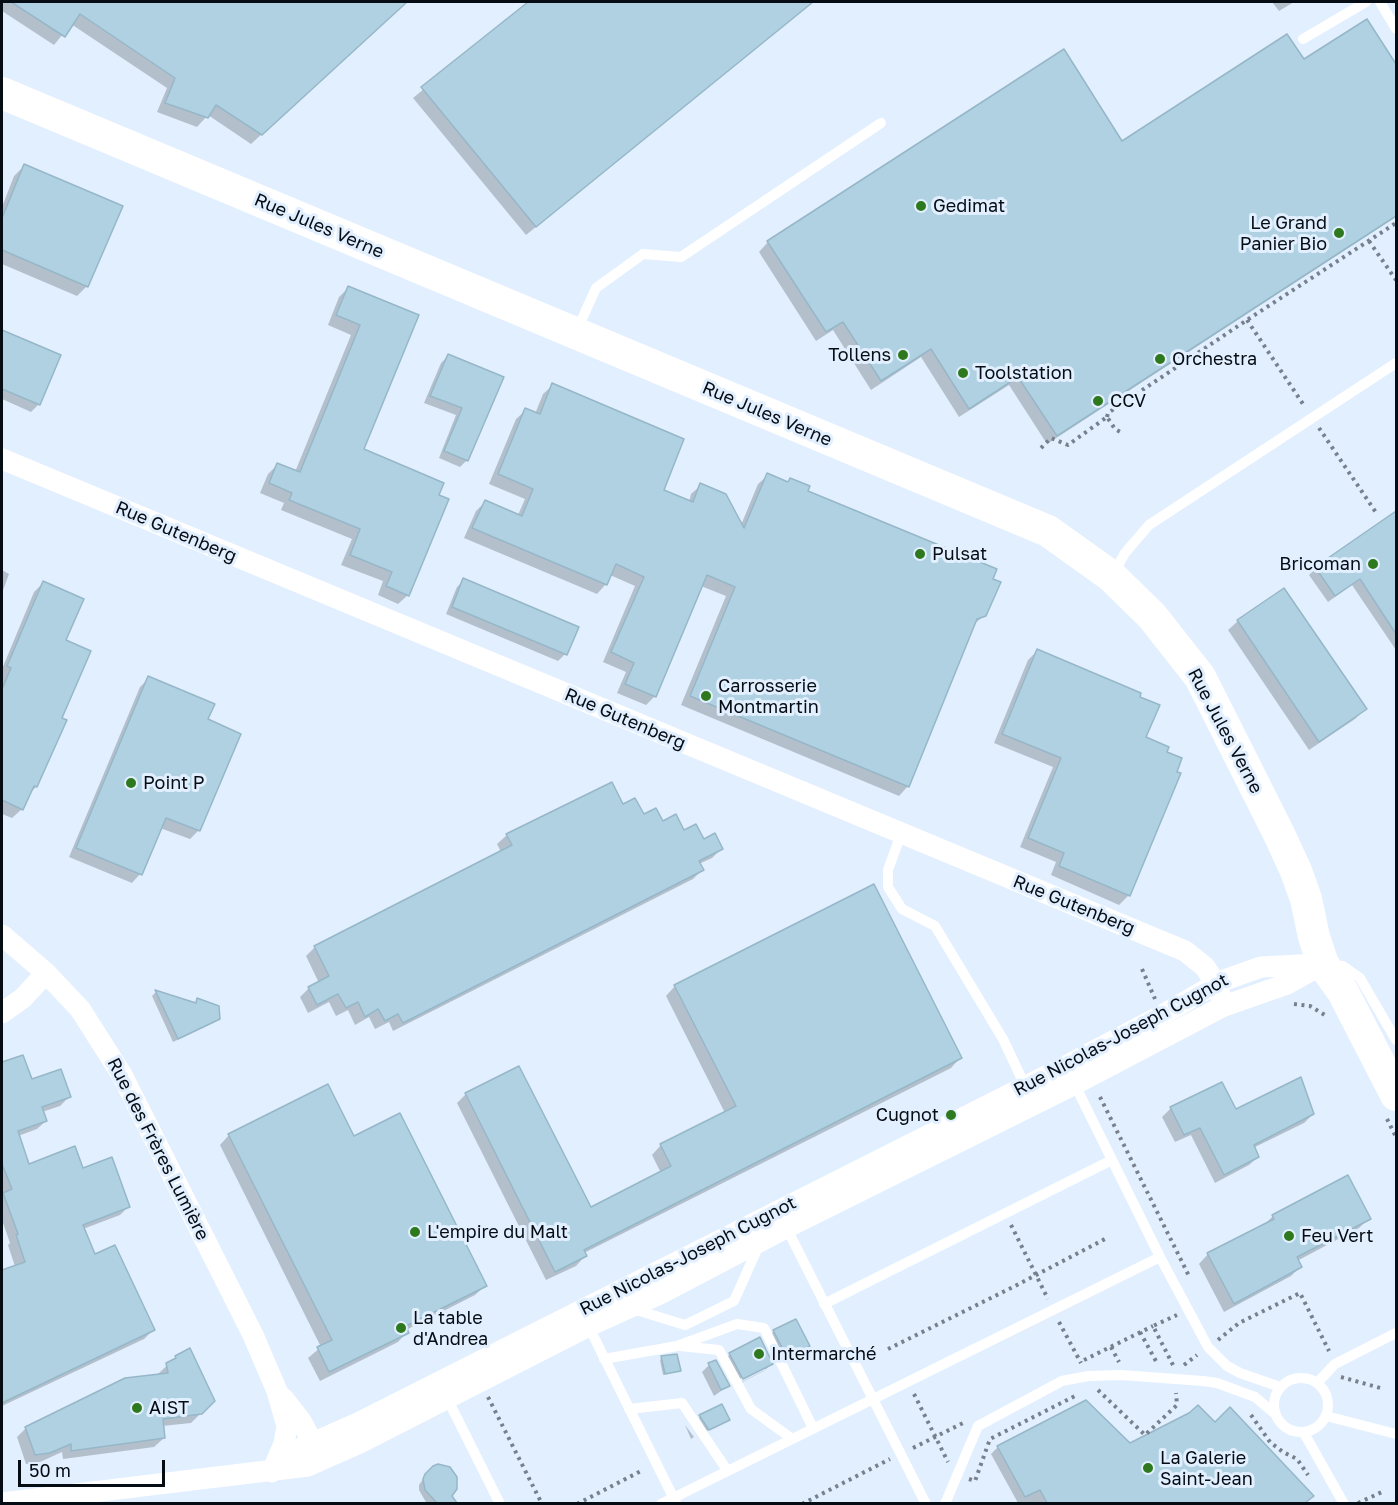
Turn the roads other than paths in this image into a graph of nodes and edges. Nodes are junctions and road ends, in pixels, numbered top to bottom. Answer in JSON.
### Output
{"nodes":[{"id":1,"x":1366,"y":2,"type":"edge"},
{"id":2,"x":1380,"y":2,"type":"edge"},
{"id":3,"x":1396,"y":29,"type":"edge"},
{"id":4,"x":1303,"y":39,"type":"dead end"},
{"id":5,"x":2,"y":93,"type":"edge"},
{"id":6,"x":882,"y":123,"type":"dead end"},
{"id":7,"x":576,"y":333,"type":"junction"},
{"id":8,"x":1396,"y":363,"type":"edge"},
{"id":9,"x":2,"y":459,"type":"edge"},
{"id":10,"x":1111,"y":576,"type":"junction"},
{"id":11,"x":901,"y":834,"type":"junction"},
{"id":12,"x":2,"y":935,"type":"edge"},
{"id":13,"x":1323,"y":964,"type":"junction"},
{"id":14,"x":46,"y":973,"type":"junction"},
{"id":15,"x":1216,"y":984,"type":"junction"},
{"id":16,"x":1224,"y":1006,"type":"junction"},
{"id":17,"x":2,"y":1013,"type":"edge"},
{"id":18,"x":1396,"y":1040,"type":"edge"},
{"id":19,"x":1069,"y":1075,"type":"junction"},
{"id":20,"x":1029,"y":1095,"type":"junction"},
{"id":21,"x":1390,"y":1104,"type":"edge"},
{"id":22,"x":1112,"y":1160,"type":"junction"},
{"id":23,"x":782,"y":1219,"type":"junction"},
{"id":24,"x":762,"y":1240,"type":"junction"},
{"id":25,"x":1160,"y":1257,"type":"junction"},
{"id":26,"x":825,"y":1304,"type":"junction"},
{"id":27,"x":630,"y":1308,"type":"junction"},
{"id":28,"x":585,"y":1319,"type":"junction"},
{"id":29,"x":1396,"y":1334,"type":"edge"},
{"id":30,"x":677,"y":1346,"type":"junction"},
{"id":31,"x":604,"y":1359,"type":"junction"},
{"id":32,"x":1317,"y":1383,"type":"junction"},
{"id":33,"x":1280,"y":1387,"type":"junction"},
{"id":34,"x":443,"y":1390,"type":"junction"},
{"id":35,"x":277,"y":1391,"type":"junction"},
{"id":36,"x":873,"y":1398,"type":"junction"},
{"id":37,"x":629,"y":1409,"type":"junction"},
{"id":38,"x":1275,"y":1413,"type":"junction"},
{"id":39,"x":1326,"y":1416,"type":"junction"},
{"id":40,"x":813,"y":1428,"type":"junction"},
{"id":41,"x":1304,"y":1433,"type":"junction"},
{"id":42,"x":1396,"y":1434,"type":"edge"},
{"id":43,"x":791,"y":1438,"type":"junction"},
{"id":44,"x":313,"y":1443,"type":"junction"},
{"id":45,"x":727,"y":1470,"type":"junction"},
{"id":46,"x":272,"y":1472,"type":"junction"},
{"id":47,"x":674,"y":1501,"type":"edge"},
{"id":48,"x":2,"y":1503,"type":"edge"},
{"id":49,"x":500,"y":1503,"type":"edge"},
{"id":50,"x":661,"y":1503,"type":"edge"},
{"id":51,"x":926,"y":1503,"type":"edge"},
{"id":52,"x":945,"y":1503,"type":"edge"},
{"id":53,"x":1344,"y":1503,"type":"edge"}],
"edges":[{"from":1,"to":4,"type":"lane"},
{"from":2,"to":3,"type":"lane"},
{"from":5,"to":7,"type":"main road","name":"Rue Jules Verne"},
{"from":6,"to":7,"type":"lane"},
{"from":7,"to":10,"type":"main road","name":"Rue Jules Verne"},
{"from":8,"to":10,"type":"lane"},
{"from":9,"to":11,"type":"street","name":"Rue Gutenberg"},
{"from":10,"to":13,"type":"main road","name":"Rue Jules Verne"},
{"from":11,"to":15,"type":"street","name":"Rue Gutenberg"},
{"from":11,"to":20,"type":"lane"},
{"from":12,"to":14,"type":"street","name":"Rue des Frères Lumière"},
{"from":13,"to":15,"type":"street","name":"Rue Nicolas-Joseph Cugnot"},
{"from":13,"to":16,"type":"street","name":"Rue Nicolas-Joseph Cugnot"},
{"from":13,"to":18,"type":"lane"},
{"from":13,"to":21,"type":"main road","name":"Rue Jules Verne"},
{"from":14,"to":17,"type":"street"},
{"from":14,"to":35,"type":"street","name":"Rue des Frères Lumière"},
{"from":15,"to":16,"type":"street","name":"Rue Gutenberg"},
{"from":15,"to":19,"type":"street","name":"Rue Nicolas-Joseph Cugnot"},
{"from":16,"to":19,"type":"street","name":"Rue Nicolas-Joseph Cugnot"},
{"from":19,"to":20,"type":"street","name":"Rue Nicolas-Joseph Cugnot"},
{"from":19,"to":22,"type":"lane"},
{"from":20,"to":23,"type":"street","name":"Rue Nicolas-Joseph Cugnot"},
{"from":22,"to":25,"type":"lane"},
{"from":22,"to":26,"type":"lane"},
{"from":23,"to":24,"type":"street","name":"Rue Nicolas-Joseph Cugnot"},
{"from":23,"to":26,"type":"lane"},
{"from":23,"to":28,"type":"street","name":"Rue Nicolas-Joseph Cugnot"},
{"from":24,"to":27,"type":"street","name":"Rue Nicolas-Joseph Cugnot"},
{"from":24,"to":27,"type":"lane"},
{"from":25,"to":33,"type":"lane"},
{"from":25,"to":36,"type":"lane"},
{"from":26,"to":36,"type":"lane"},
{"from":27,"to":28,"type":"street","name":"Rue Nicolas-Joseph Cugnot"},
{"from":28,"to":31,"type":"lane"},
{"from":28,"to":34,"type":"street","name":"Rue Nicolas-Joseph Cugnot"},
{"from":28,"to":34,"type":"street","name":"Rue Nicolas-Joseph Cugnot"},
{"from":29,"to":32,"type":"lane"},
{"from":30,"to":31,"type":"lane"},
{"from":30,"to":40,"type":"lane"},
{"from":30,"to":43,"type":"lane"},
{"from":31,"to":37,"type":"lane"},
{"from":32,"to":33,"type":"lane"},
{"from":32,"to":39,"type":"lane"},
{"from":33,"to":38,"type":"lane"},
{"from":34,"to":44,"type":"street","name":"Rue Nicolas-Joseph Cugnot"},
{"from":34,"to":46,"type":"street","name":"Rue Nicolas-Joseph Cugnot"},
{"from":34,"to":49,"type":"lane"},
{"from":35,"to":44,"type":"street","name":"Rue des Frères Lumière"},
{"from":35,"to":46,"type":"street","name":"Rue des Frères Lumière"},
{"from":36,"to":40,"type":"lane"},
{"from":36,"to":51,"type":"lane"},
{"from":37,"to":45,"type":"lane"},
{"from":37,"to":47,"type":"lane"},
{"from":38,"to":41,"type":"lane"},
{"from":38,"to":52,"type":"lane"},
{"from":39,"to":41,"type":"lane"},
{"from":39,"to":42,"type":"lane"},
{"from":40,"to":43,"type":"lane"},
{"from":41,"to":53,"type":"lane"},
{"from":43,"to":45,"type":"lane"},
{"from":44,"to":46,"type":"street","name":"Rue Nicolas-Joseph Cugnot"},
{"from":45,"to":47,"type":"lane"},
{"from":46,"to":48,"type":"street","name":"Rue Nicolas-Joseph Cugnot"},
{"from":47,"to":50,"type":"lane"}]}
